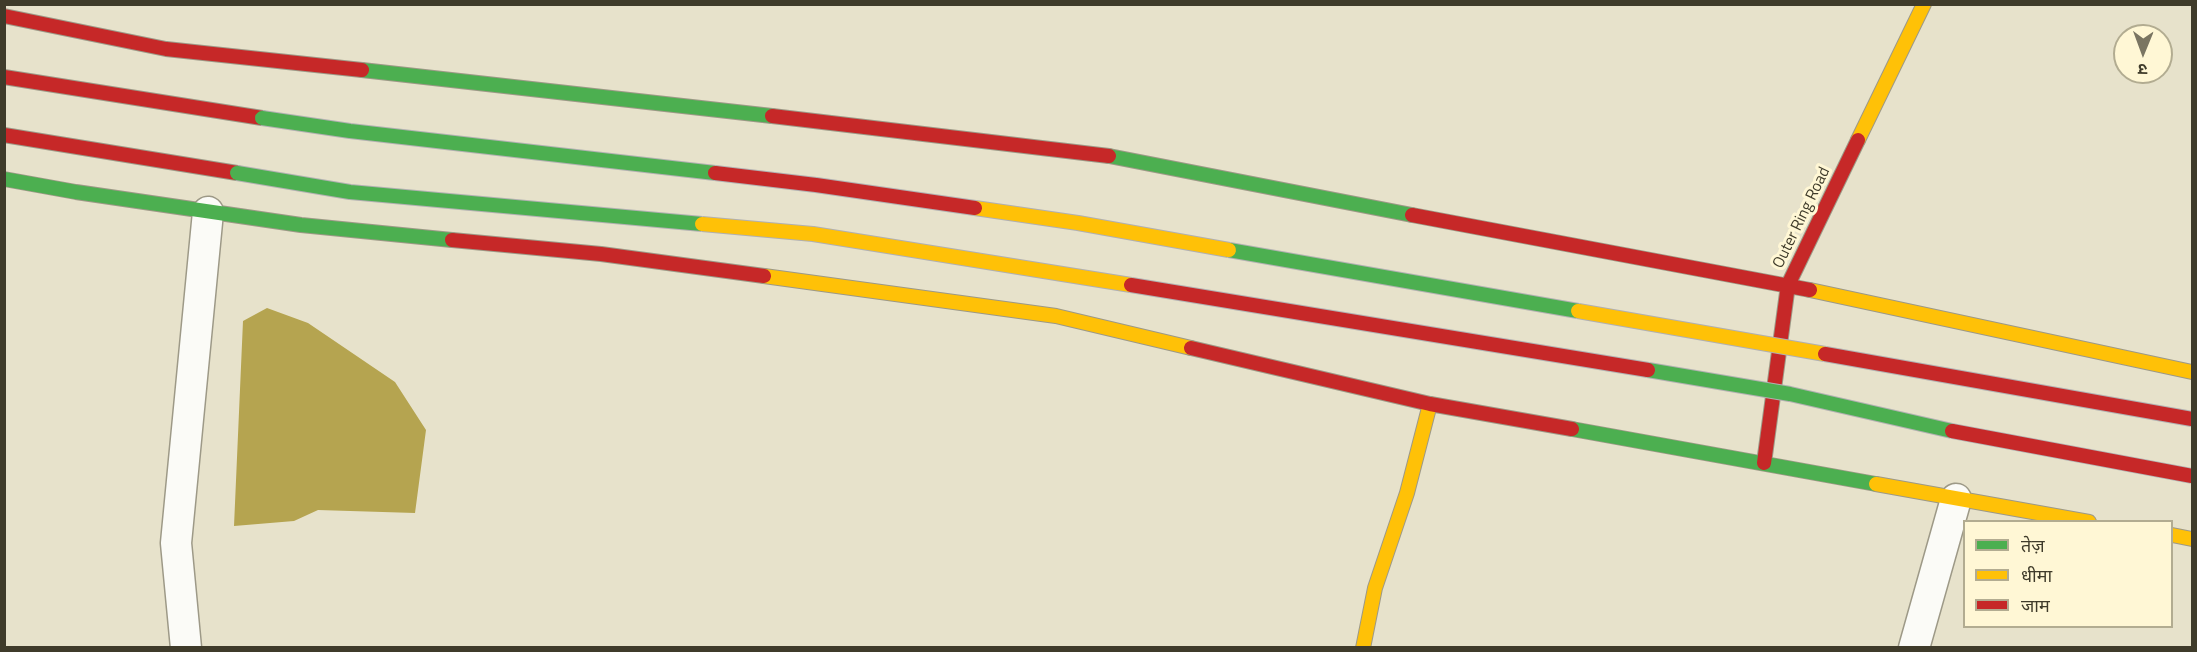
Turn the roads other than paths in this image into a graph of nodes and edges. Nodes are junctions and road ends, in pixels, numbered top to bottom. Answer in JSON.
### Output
{"nodes":[{"id":1,"x":1924,"y":4,"type":"edge"},
{"id":2,"x":4,"y":16,"type":"edge"},
{"id":3,"x":4,"y":77,"type":"edge"},
{"id":4,"x":4,"y":135,"type":"edge"},
{"id":5,"x":4,"y":179,"type":"edge"},
{"id":6,"x":208,"y":212,"type":"junction"},
{"id":7,"x":1788,"y":285,"type":"junction"},
{"id":8,"x":2193,"y":372,"type":"edge"},
{"id":9,"x":1430,"y":404,"type":"junction"},
{"id":10,"x":2193,"y":419,"type":"edge"},
{"id":11,"x":1764,"y":463,"type":"junction"},
{"id":12,"x":2193,"y":476,"type":"edge"},
{"id":13,"x":1956,"y":499,"type":"junction"},
{"id":14,"x":2077,"y":520,"type":"edge"},
{"id":15,"x":2173,"y":536,"type":"edge"},
{"id":16,"x":2193,"y":539,"type":"edge"},
{"id":17,"x":186,"y":648,"type":"edge"},
{"id":18,"x":1363,"y":648,"type":"edge"},
{"id":19,"x":1914,"y":648,"type":"edge"}],
"edges":[{"from":1,"to":7,"type":"main road","name":"Outer Ring Road"},
{"from":2,"to":7,"type":"main road"},
{"from":3,"to":10,"type":"main road","bridge":true},
{"from":4,"to":12,"type":"main road","bridge":true},
{"from":5,"to":6,"type":"main road"},
{"from":6,"to":9,"type":"main road"},
{"from":6,"to":17,"type":"street"},
{"from":7,"to":8,"type":"main road"},
{"from":7,"to":11,"type":"main road","name":"Outer Ring Road"},
{"from":9,"to":11,"type":"main road"},
{"from":9,"to":18,"type":"main road"},
{"from":11,"to":13,"type":"main road"},
{"from":13,"to":14,"type":"main road"},
{"from":13,"to":19,"type":"street"},
{"from":15,"to":16,"type":"main road"}]}
